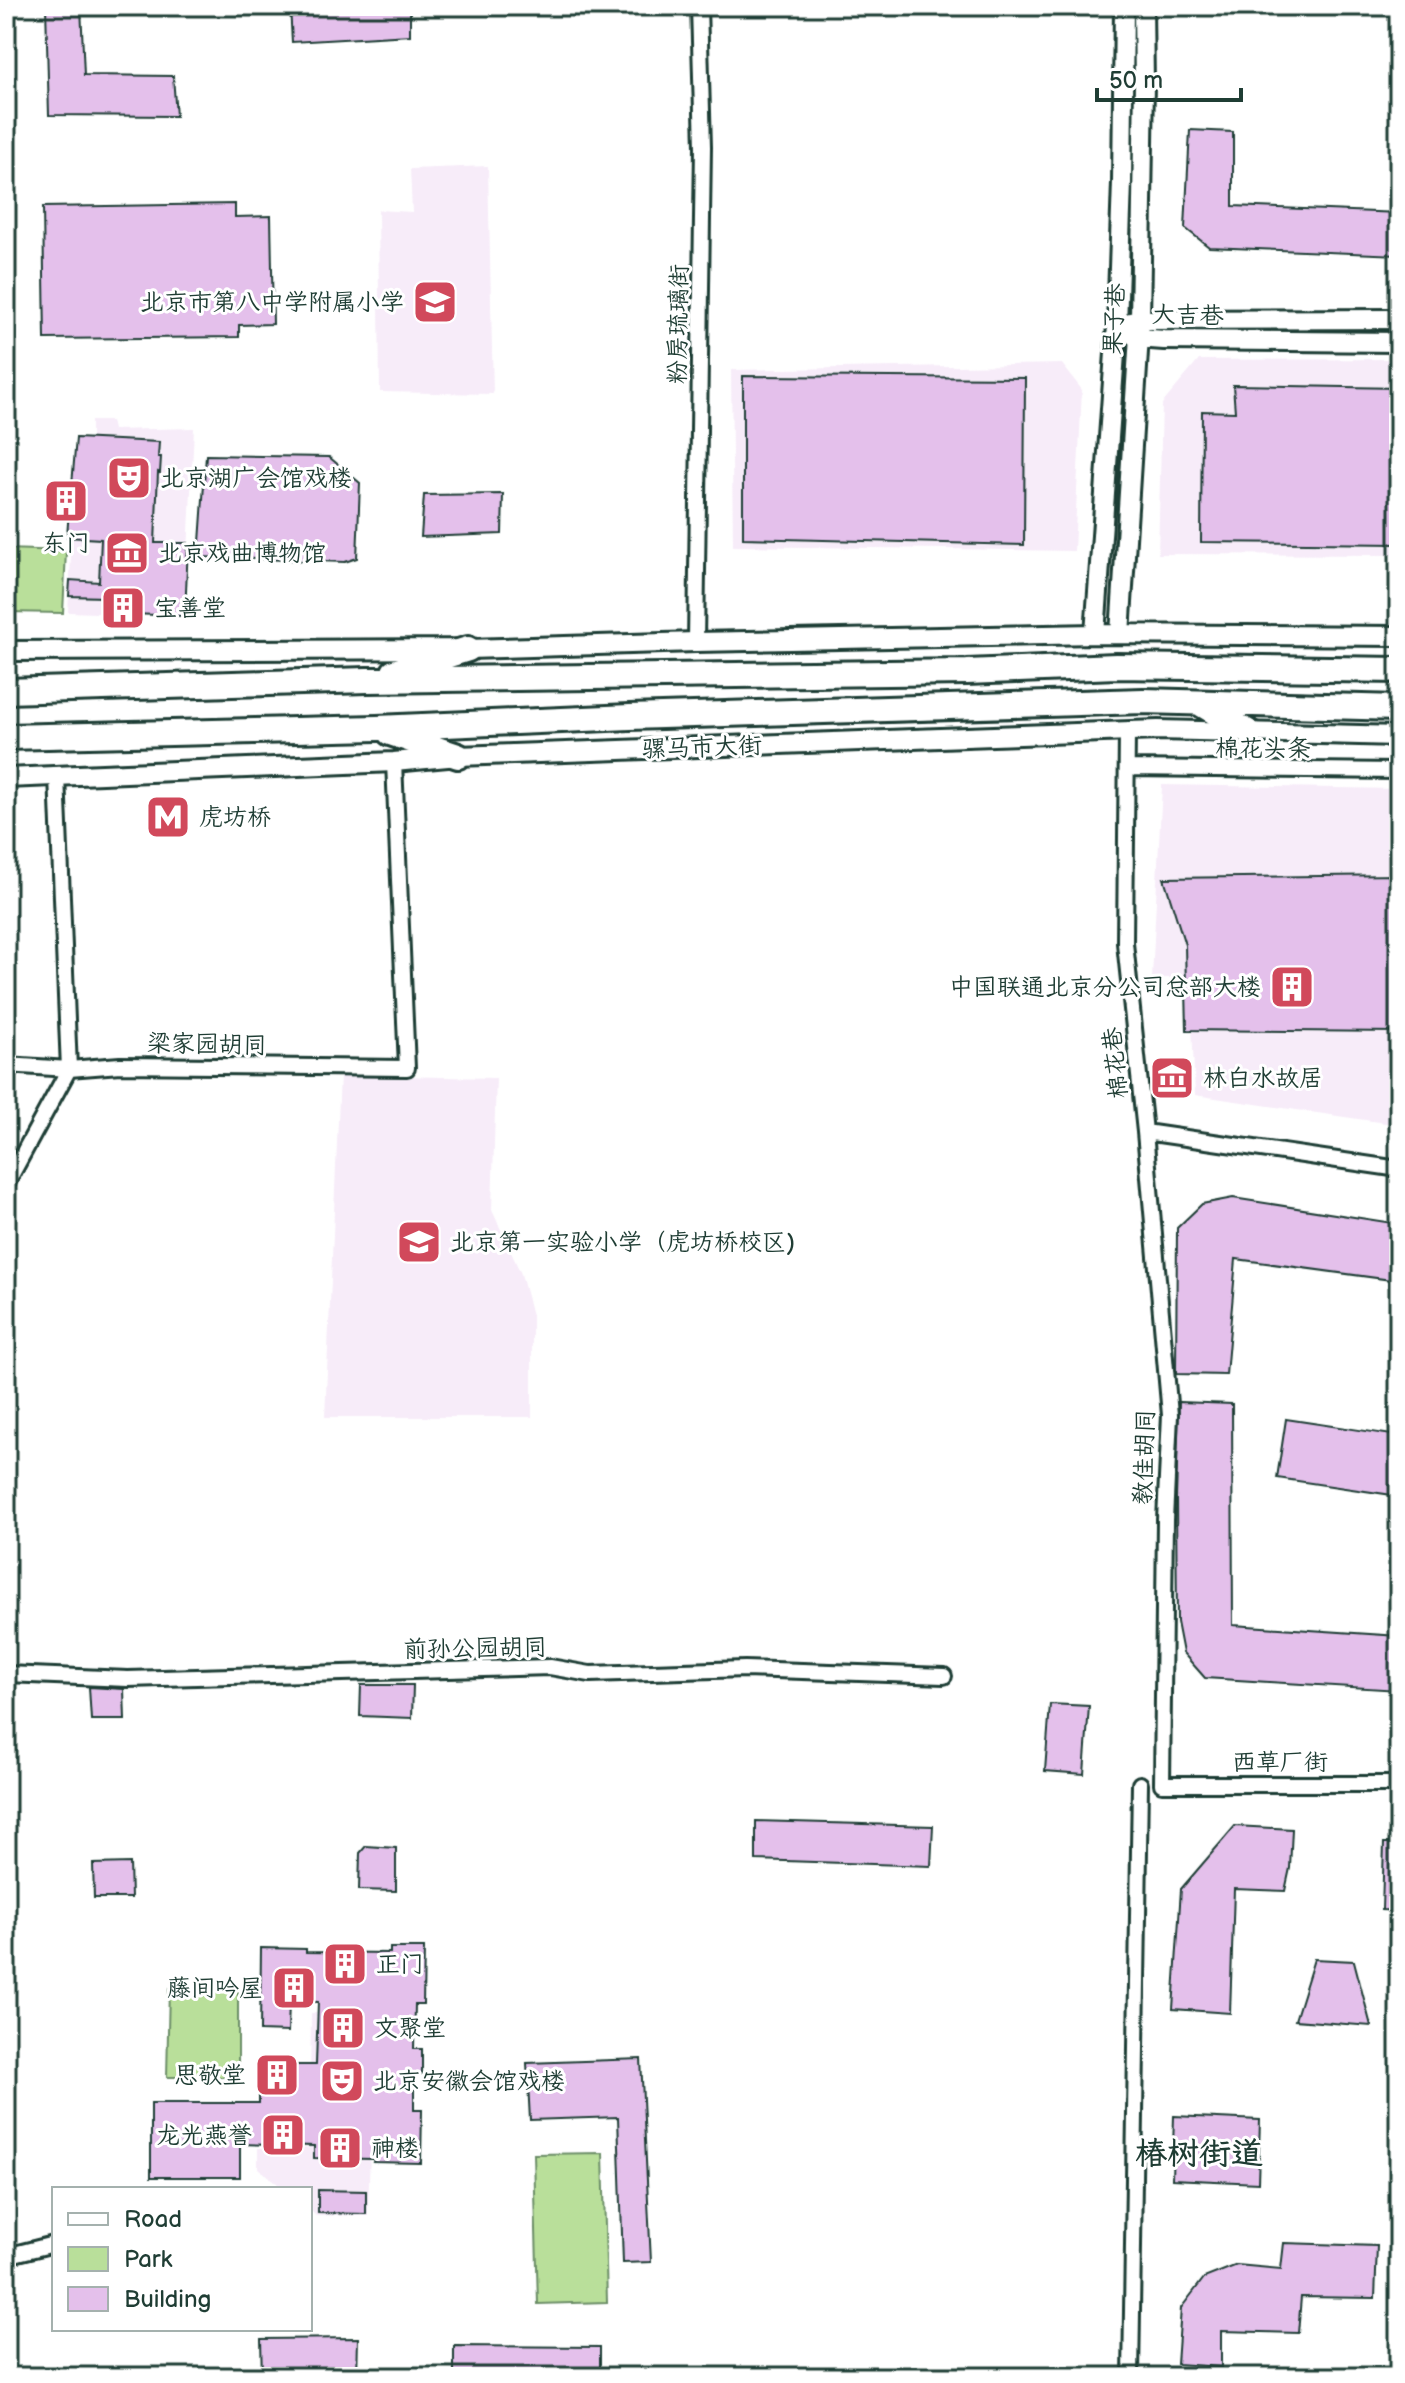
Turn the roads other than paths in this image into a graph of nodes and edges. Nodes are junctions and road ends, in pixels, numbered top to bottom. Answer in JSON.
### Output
{"nodes":[{"id":1,"x":699,"y":6,"type":"edge"},
{"id":2,"x":1124,"y":6,"type":"edge"},
{"id":3,"x":1143,"y":6,"type":"edge"},
{"id":4,"x":1399,"y":319,"type":"edge"},
{"id":5,"x":1117,"y":325,"type":"junction"},
{"id":6,"x":1139,"y":329,"type":"junction"},
{"id":7,"x":1399,"y":342,"type":"edge"},
{"id":8,"x":1095,"y":634,"type":"junction"},
{"id":9,"x":1120,"y":634,"type":"junction"},
{"id":10,"x":1399,"y":636,"type":"edge"},
{"id":11,"x":696,"y":642,"type":"junction"},
{"id":12,"x":468,"y":649,"type":"junction"},
{"id":13,"x":6,"y":651,"type":"edge"},
{"id":14,"x":1399,"y":670,"type":"edge"},
{"id":15,"x":367,"y":680,"type":"junction"},
{"id":16,"x":6,"y":691,"type":"edge"},
{"id":17,"x":1199,"y":703,"type":"junction"},
{"id":18,"x":1399,"y":708,"type":"edge"},
{"id":19,"x":377,"y":728,"type":"junction"},
{"id":20,"x":1127,"y":732,"type":"junction"},
{"id":21,"x":1250,"y":733,"type":"junction"},
{"id":22,"x":1399,"y":736,"type":"edge"},
{"id":23,"x":6,"y":737,"type":"edge"},
{"id":24,"x":458,"y":756,"type":"junction"},
{"id":25,"x":394,"y":762,"type":"junction"},
{"id":26,"x":1127,"y":768,"type":"junction"},
{"id":27,"x":1399,"y":771,"type":"edge"},
{"id":28,"x":57,"y":776,"type":"junction"},
{"id":29,"x":6,"y":778,"type":"edge"},
{"id":30,"x":6,"y":1065,"type":"edge"},
{"id":31,"x":69,"y":1069,"type":"junction"},
{"id":32,"x":1145,"y":1132,"type":"junction"},
{"id":33,"x":1399,"y":1169,"type":"edge"},
{"id":34,"x":6,"y":1185,"type":"edge"},
{"id":35,"x":6,"y":1674,"type":"edge"},
{"id":36,"x":944,"y":1676,"type":"dead end"},
{"id":37,"x":1140,"y":1784,"type":"dead end"},
{"id":38,"x":1162,"y":1784,"type":"joint"},
{"id":39,"x":1399,"y":1784,"type":"edge"},
{"id":40,"x":52,"y":2244,"type":"edge"},
{"id":41,"x":6,"y":2256,"type":"edge"},
{"id":42,"x":1131,"y":2377,"type":"edge"}],
"edges":[{"from":1,"to":11,"type":"street","name":"粉房琉璃街"},
{"from":2,"to":5,"type":"street","name":"果子巷"},
{"from":3,"to":6,"type":"street","name":"果子巷"},
{"from":4,"to":6,"type":"street","name":"大吉巷"},
{"from":5,"to":6,"type":"street","name":"大吉巷"},
{"from":5,"to":8,"type":"street","name":"果子巷"},
{"from":6,"to":7,"type":"street","name":"大吉巷"},
{"from":6,"to":9,"type":"street","name":"果子巷"},
{"from":8,"to":9,"type":"street"},
{"from":8,"to":11,"type":"street"},
{"from":9,"to":10,"type":"street"},
{"from":11,"to":12,"type":"street"},
{"from":12,"to":13,"type":"street"},
{"from":12,"to":15,"type":"main road"},
{"from":14,"to":15,"type":"main road"},
{"from":15,"to":16,"type":"main road"},
{"from":17,"to":18,"type":"main road","name":"骡马市大街"},
{"from":17,"to":19,"type":"main road","name":"骡马市大街"},
{"from":17,"to":21,"type":"main road"},
{"from":19,"to":23,"type":"main road","name":"骡马市大街"},
{"from":19,"to":24,"type":"main road"},
{"from":20,"to":21,"type":"street","name":"骡马市大街"},
{"from":20,"to":24,"type":"street","name":"骡马市大街"},
{"from":20,"to":26,"type":"street","name":"棉花巷"},
{"from":21,"to":22,"type":"street","name":"骡马市大街"},
{"from":24,"to":25,"type":"street","name":"骡马市大街"},
{"from":25,"to":28,"type":"street","name":"骡马市大街"},
{"from":25,"to":31,"type":"street","name":"梁家园胡同"},
{"from":26,"to":27,"type":"street","name":"棉花头条"},
{"from":26,"to":32,"type":"street","name":"棉花巷"},
{"from":28,"to":29,"type":"street","name":"骡马市大街"},
{"from":28,"to":31,"type":"street"},
{"from":30,"to":31,"type":"street","name":"梁家园胡同"},
{"from":31,"to":34,"type":"street"},
{"from":32,"to":33,"type":"street"},
{"from":32,"to":38,"type":"street","name":"教佳胡同"},
{"from":35,"to":36,"type":"street","name":"前孙公园胡同"},
{"from":37,"to":42,"type":"street"},
{"from":38,"to":39,"type":"street","name":"西草厂街"},
{"from":40,"to":41,"type":"street"}]}
